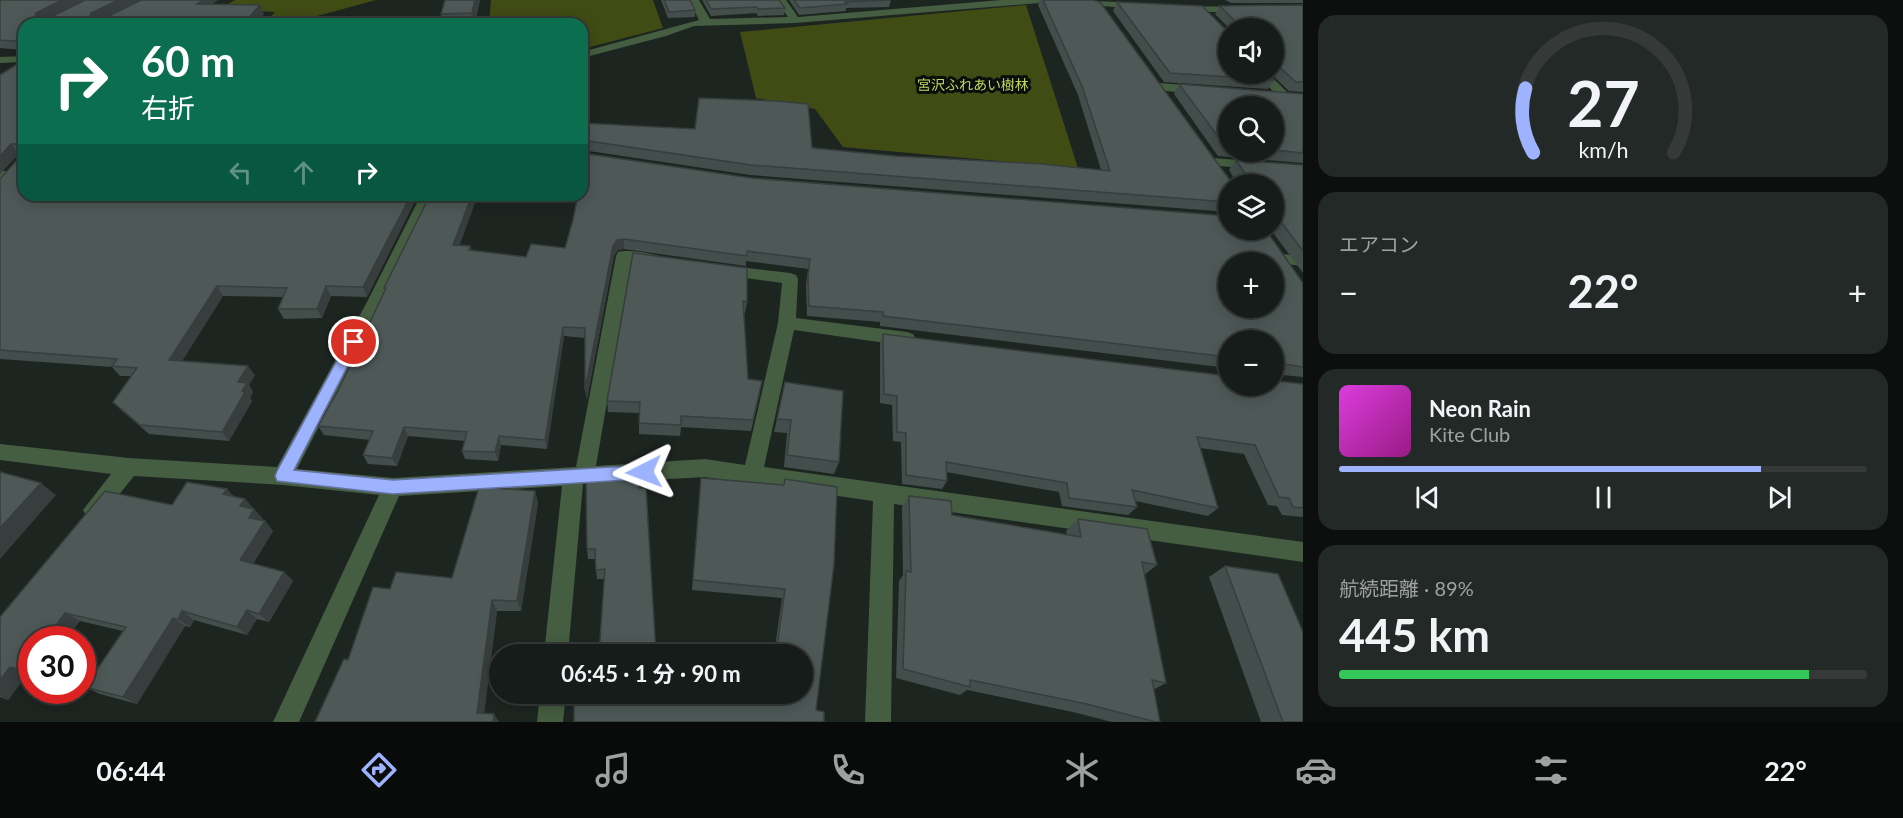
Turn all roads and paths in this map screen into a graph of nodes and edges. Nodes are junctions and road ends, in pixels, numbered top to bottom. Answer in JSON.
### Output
{"nodes":[{"id":1,"x":694,"y":0,"type":"edge"},
{"id":2,"x":781,"y":0,"type":"edge"},
{"id":3,"x":856,"y":0,"type":"edge"},
{"id":4,"x":1039,"y":0,"type":"edge"},
{"id":5,"x":1070,"y":1,"type":"edge"},
{"id":6,"x":1099,"y":3,"type":"junction"},
{"id":7,"x":1202,"y":10,"type":"junction"},
{"id":8,"x":1258,"y":10,"type":"edge"},
{"id":9,"x":867,"y":14,"type":"junction"},
{"id":10,"x":795,"y":20,"type":"junction"},
{"id":11,"x":1112,"y":21,"type":"edge"},
{"id":12,"x":706,"y":22,"type":"junction"},
{"id":13,"x":1215,"y":24,"type":"edge"},
{"id":14,"x":588,"y":53,"type":"edge"},
{"id":15,"x":18,"y":59,"type":"edge"},
{"id":16,"x":0,"y":60,"type":"edge"},
{"id":17,"x":1274,"y":84,"type":"edge"},
{"id":18,"x":1159,"y":87,"type":"edge"},
{"id":19,"x":1216,"y":91,"type":"edge"},
{"id":20,"x":1262,"y":94,"type":"edge"},
{"id":21,"x":18,"y":164,"type":"edge"},
{"id":22,"x":1303,"y":169,"type":"edge"},
{"id":23,"x":1221,"y":174,"type":"edge"},
{"id":24,"x":18,"y":177,"type":"edge"},
{"id":25,"x":3,"y":178,"type":"edge"},
{"id":26,"x":425,"y":201,"type":"edge"},
{"id":27,"x":1271,"y":244,"type":"edge"},
{"id":28,"x":1303,"y":261,"type":"edge"},
{"id":29,"x":671,"y":263,"type":"edge"},
{"id":30,"x":707,"y":268,"type":"edge"},
{"id":31,"x":787,"y":323,"type":"junction"},
{"id":32,"x":922,"y":341,"type":"edge"},
{"id":33,"x":0,"y":452,"type":"edge"},
{"id":34,"x":129,"y":467,"type":"junction"},
{"id":35,"x":753,"y":473,"type":"junction"},
{"id":36,"x":283,"y":476,"type":"junction"},
{"id":37,"x":578,"y":476,"type":"junction"},
{"id":38,"x":393,"y":487,"type":"junction"},
{"id":39,"x":884,"y":493,"type":"junction"},
{"id":40,"x":80,"y":526,"type":"edge"},
{"id":41,"x":1303,"y":552,"type":"edge"},
{"id":42,"x":557,"y":644,"type":"edge"},
{"id":43,"x":552,"y":704,"type":"edge"},
{"id":44,"x":286,"y":722,"type":"edge"},
{"id":45,"x":550,"y":722,"type":"edge"},
{"id":46,"x":878,"y":722,"type":"edge"}],
"edges":[{"from":1,"to":12,"type":"street"},
{"from":2,"to":10,"type":"street"},
{"from":3,"to":9,"type":"street"},
{"from":4,"to":9,"type":"street"},
{"from":5,"to":6,"type":"street"},
{"from":6,"to":7,"type":"street"},
{"from":6,"to":11,"type":"street"},
{"from":7,"to":8,"type":"street"},
{"from":7,"to":13,"type":"street"},
{"from":9,"to":10,"type":"street"},
{"from":10,"to":12,"type":"street"},
{"from":12,"to":14,"type":"street"},
{"from":15,"to":16,"type":"street"},
{"from":17,"to":20,"type":"street"},
{"from":18,"to":19,"type":"street"},
{"from":21,"to":25,"type":"street"},
{"from":22,"to":23,"type":"street"},
{"from":24,"to":25,"type":"street"},
{"from":26,"to":36,"type":"street"},
{"from":27,"to":28,"type":"street"},
{"from":29,"to":37,"type":"street"},
{"from":30,"to":31,"type":"street"},
{"from":31,"to":32,"type":"street"},
{"from":31,"to":35,"type":"street"},
{"from":33,"to":34,"type":"street"},
{"from":34,"to":36,"type":"street"},
{"from":34,"to":40,"type":"street"},
{"from":35,"to":37,"type":"street"},
{"from":35,"to":39,"type":"street"},
{"from":36,"to":38,"type":"street"},
{"from":37,"to":38,"type":"street"},
{"from":37,"to":42,"type":"street"},
{"from":38,"to":44,"type":"street"},
{"from":39,"to":41,"type":"street"},
{"from":39,"to":46,"type":"street"},
{"from":43,"to":45,"type":"street"}]}
